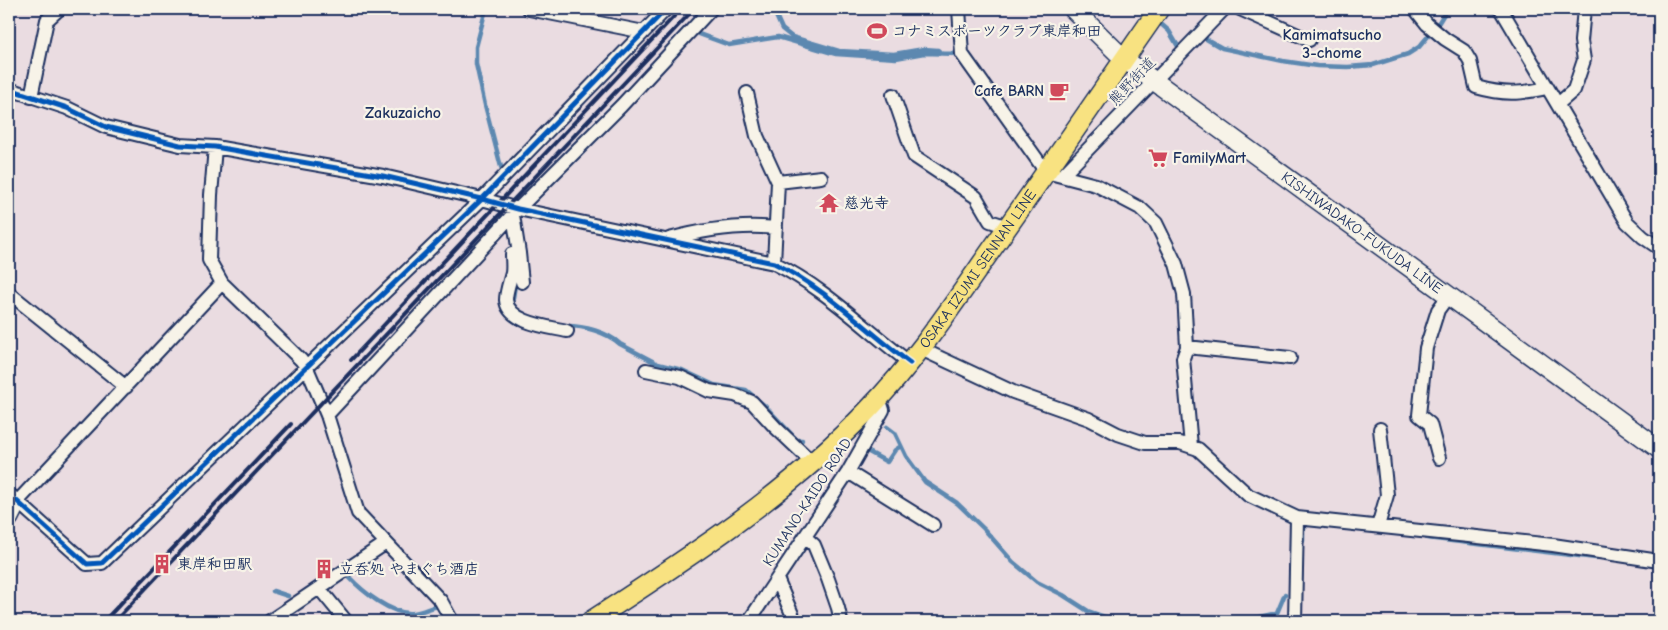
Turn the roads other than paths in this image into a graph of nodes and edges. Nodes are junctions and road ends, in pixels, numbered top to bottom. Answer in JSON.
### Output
{"nodes":[{"id":1,"x":59,"y":9,"type":"edge"},
{"id":2,"x":529,"y":9,"type":"edge"},
{"id":3,"x":666,"y":9,"type":"edge"},
{"id":4,"x":710,"y":9,"type":"edge"},
{"id":5,"x":959,"y":9,"type":"edge"},
{"id":6,"x":1073,"y":9,"type":"edge"},
{"id":7,"x":1159,"y":9,"type":"edge"},
{"id":8,"x":1224,"y":9,"type":"edge"},
{"id":9,"x":1240,"y":9,"type":"edge"},
{"id":10,"x":1414,"y":9,"type":"edge"},
{"id":11,"x":1501,"y":9,"type":"edge"},
{"id":12,"x":1584,"y":9,"type":"edge"},
{"id":13,"x":644,"y":32,"type":"junction"},
{"id":14,"x":1309,"y":40,"type":"dead end"},
{"id":15,"x":1124,"y":59,"type":"junction"},
{"id":16,"x":1155,"y":81,"type":"junction"},
{"id":17,"x":1547,"y":88,"type":"junction"},
{"id":18,"x":9,"y":89,"type":"edge"},
{"id":19,"x":747,"y":93,"type":"dead end"},
{"id":20,"x":893,"y":94,"type":"dead end"},
{"id":21,"x":31,"y":97,"type":"junction"},
{"id":22,"x":1558,"y":104,"type":"junction"},
{"id":23,"x":216,"y":146,"type":"junction"},
{"id":24,"x":1054,"y":174,"type":"junction"},
{"id":25,"x":821,"y":177,"type":"dead end"},
{"id":26,"x":778,"y":182,"type":"junction"},
{"id":27,"x":482,"y":199,"type":"junction"},
{"id":28,"x":515,"y":212,"type":"junction"},
{"id":29,"x":1008,"y":226,"type":"junction"},
{"id":30,"x":776,"y":228,"type":"junction"},
{"id":31,"x":664,"y":240,"type":"junction"},
{"id":32,"x":1659,"y":248,"type":"edge"},
{"id":33,"x":516,"y":253,"type":"junction"},
{"id":34,"x":774,"y":263,"type":"junction"},
{"id":35,"x":522,"y":282,"type":"dead end"},
{"id":36,"x":222,"y":283,"type":"junction"},
{"id":37,"x":9,"y":293,"type":"edge"},
{"id":38,"x":1449,"y":295,"type":"junction"},
{"id":39,"x":567,"y":332,"type":"dead end"},
{"id":40,"x":1187,"y":348,"type":"junction"},
{"id":41,"x":916,"y":356,"type":"junction"},
{"id":42,"x":1290,"y":358,"type":"dead end"},
{"id":43,"x":307,"y":368,"type":"junction"},
{"id":44,"x":646,"y":370,"type":"dead end"},
{"id":45,"x":126,"y":387,"type":"junction"},
{"id":46,"x":879,"y":398,"type":"junction"},
{"id":47,"x":327,"y":414,"type":"junction"},
{"id":48,"x":1380,"y":428,"type":"dead end"},
{"id":49,"x":1191,"y":446,"type":"junction"},
{"id":50,"x":1659,"y":449,"type":"edge"},
{"id":51,"x":1439,"y":458,"type":"dead end"},
{"id":52,"x":813,"y":463,"type":"junction"},
{"id":53,"x":848,"y":472,"type":"junction"},
{"id":54,"x":12,"y":505,"type":"edge"},
{"id":55,"x":1297,"y":518,"type":"junction"},
{"id":56,"x":933,"y":525,"type":"dead end"},
{"id":57,"x":1378,"y":526,"type":"junction"},
{"id":58,"x":805,"y":537,"type":"junction"},
{"id":59,"x":386,"y":543,"type":"junction"},
{"id":60,"x":1659,"y":561,"type":"edge"},
{"id":61,"x":777,"y":579,"type":"junction"},
{"id":62,"x":319,"y":588,"type":"junction"},
{"id":63,"x":270,"y":621,"type":"edge"},
{"id":64,"x":346,"y":621,"type":"edge"},
{"id":65,"x":452,"y":621,"type":"edge"},
{"id":66,"x":591,"y":621,"type":"edge"},
{"id":67,"x":749,"y":621,"type":"edge"},
{"id":68,"x":795,"y":621,"type":"edge"},
{"id":69,"x":841,"y":621,"type":"edge"},
{"id":70,"x":1295,"y":621,"type":"edge"}],
"edges":[{"from":1,"to":21,"type":"street"},
{"from":2,"to":13,"type":"street"},
{"from":3,"to":13,"type":"street"},
{"from":4,"to":28,"type":"street"},
{"from":5,"to":24,"type":"street"},
{"from":6,"to":15,"type":"street","name":"KISHIWADAKO-FUKUDA LINE"},
{"from":7,"to":15,"type":"main road","name":"OSAKA IZUMI SENNAN LINE"},
{"from":8,"to":16,"type":"street","name":"熊野街道"},
{"from":9,"to":14,"type":"street"},
{"from":10,"to":17,"type":"street"},
{"from":11,"to":17,"type":"street"},
{"from":12,"to":22,"type":"street"},
{"from":13,"to":27,"type":"street"},
{"from":15,"to":16,"type":"street","name":"KISHIWADAKO-FUKUDA LINE"},
{"from":15,"to":24,"type":"main road","name":"OSAKA IZUMI SENNAN LINE"},
{"from":16,"to":24,"type":"street","name":"熊野街道"},
{"from":16,"to":38,"type":"street","name":"KISHIWADAKO-FUKUDA LINE"},
{"from":17,"to":22,"type":"street"},
{"from":18,"to":21,"type":"street"},
{"from":19,"to":26,"type":"street"},
{"from":20,"to":29,"type":"street"},
{"from":21,"to":23,"type":"street"},
{"from":22,"to":32,"type":"street"},
{"from":23,"to":27,"type":"street"},
{"from":23,"to":36,"type":"street"},
{"from":24,"to":29,"type":"main road","name":"OSAKA IZUMI SENNAN LINE"},
{"from":24,"to":40,"type":"street"},
{"from":25,"to":26,"type":"street"},
{"from":26,"to":30,"type":"street"},
{"from":27,"to":28,"type":"street"},
{"from":27,"to":43,"type":"street"},
{"from":28,"to":31,"type":"street"},
{"from":28,"to":33,"type":"street"},
{"from":28,"to":47,"type":"street"},
{"from":29,"to":41,"type":"main road","name":"OSAKA IZUMI SENNAN LINE"},
{"from":30,"to":31,"type":"street"},
{"from":30,"to":34,"type":"street"},
{"from":31,"to":34,"type":"street"},
{"from":33,"to":35,"type":"street"},
{"from":33,"to":39,"type":"street"},
{"from":34,"to":41,"type":"street"},
{"from":36,"to":43,"type":"street"},
{"from":36,"to":45,"type":"street"},
{"from":37,"to":45,"type":"street"},
{"from":38,"to":50,"type":"street","name":"KISHIWADAKO-FUKUDA LINE"},
{"from":38,"to":51,"type":"street"},
{"from":40,"to":42,"type":"street"},
{"from":40,"to":49,"type":"street"},
{"from":41,"to":46,"type":"main road","name":"OSAKA IZUMI SENNAN LINE"},
{"from":41,"to":49,"type":"street"},
{"from":43,"to":47,"type":"street"},
{"from":43,"to":54,"type":"street"},
{"from":44,"to":52,"type":"street"},
{"from":45,"to":54,"type":"street"},
{"from":46,"to":52,"type":"main road","name":"OSAKA IZUMI SENNAN LINE"},
{"from":46,"to":53,"type":"street","name":"KUMANO-KAIDO ROAD"},
{"from":47,"to":59,"type":"street"},
{"from":48,"to":57,"type":"street"},
{"from":49,"to":55,"type":"street"},
{"from":52,"to":66,"type":"main road","name":"OSAKA IZUMI SENNAN LINE"},
{"from":53,"to":56,"type":"street"},
{"from":53,"to":58,"type":"street","name":"KUMANO-KAIDO ROAD"},
{"from":55,"to":57,"type":"street"},
{"from":55,"to":70,"type":"street"},
{"from":57,"to":60,"type":"street"},
{"from":58,"to":61,"type":"street","name":"KUMANO-KAIDO ROAD"},
{"from":58,"to":69,"type":"street"},
{"from":59,"to":62,"type":"street"},
{"from":59,"to":65,"type":"street"},
{"from":61,"to":67,"type":"street","name":"KUMANO-KAIDO ROAD"},
{"from":61,"to":68,"type":"street"},
{"from":62,"to":63,"type":"street"},
{"from":62,"to":64,"type":"street"}]}
